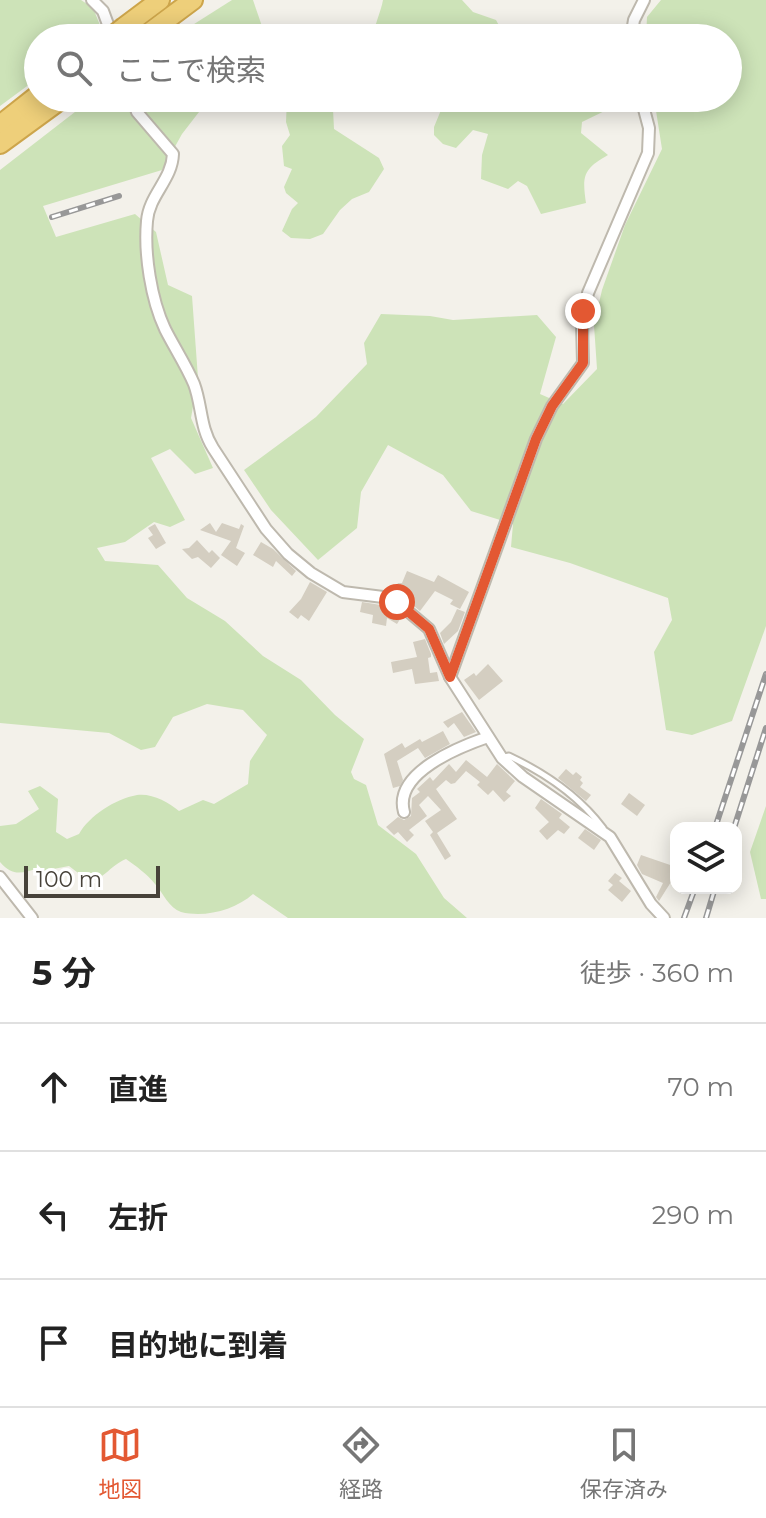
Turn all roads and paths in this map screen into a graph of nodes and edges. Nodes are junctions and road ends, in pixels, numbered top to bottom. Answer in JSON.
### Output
{"nodes":[{"id":1,"x":92,"y":0,"type":"edge"},
{"id":2,"x":160,"y":0,"type":"edge"},
{"id":3,"x":193,"y":0,"type":"edge"},
{"id":4,"x":644,"y":0,"type":"edge"},
{"id":5,"x":110,"y":24,"type":"edge"},
{"id":6,"x":129,"y":24,"type":"edge"},
{"id":7,"x":161,"y":24,"type":"edge"},
{"id":8,"x":633,"y":24,"type":"edge"},
{"id":9,"x":24,"y":106,"type":"edge"},
{"id":10,"x":44,"y":112,"type":"edge"},
{"id":11,"x":137,"y":112,"type":"edge"},
{"id":12,"x":645,"y":112,"type":"edge"},
{"id":13,"x":0,"y":125,"type":"edge"},
{"id":14,"x":0,"y":144,"type":"edge"},
{"id":15,"x":450,"y":677,"type":"junction"},
{"id":16,"x":488,"y":737,"type":"junction"},
{"id":17,"x":404,"y":812,"type":"dead end"},
{"id":18,"x":0,"y":877,"type":"edge"},
{"id":19,"x":32,"y":918,"type":"edge"},
{"id":20,"x":664,"y":918,"type":"edge"}],
"edges":[{"from":1,"to":5,"type":"street"},
{"from":2,"to":6,"type":"highway"},
{"from":3,"to":7,"type":"highway"},
{"from":4,"to":8,"type":"street"},
{"from":9,"to":13,"type":"highway"},
{"from":10,"to":14,"type":"highway"},
{"from":11,"to":15,"type":"street"},
{"from":12,"to":15,"type":"street"},
{"from":15,"to":16,"type":"street"},
{"from":16,"to":17,"type":"street"},
{"from":16,"to":20,"type":"street"},
{"from":18,"to":19,"type":"street"}]}
